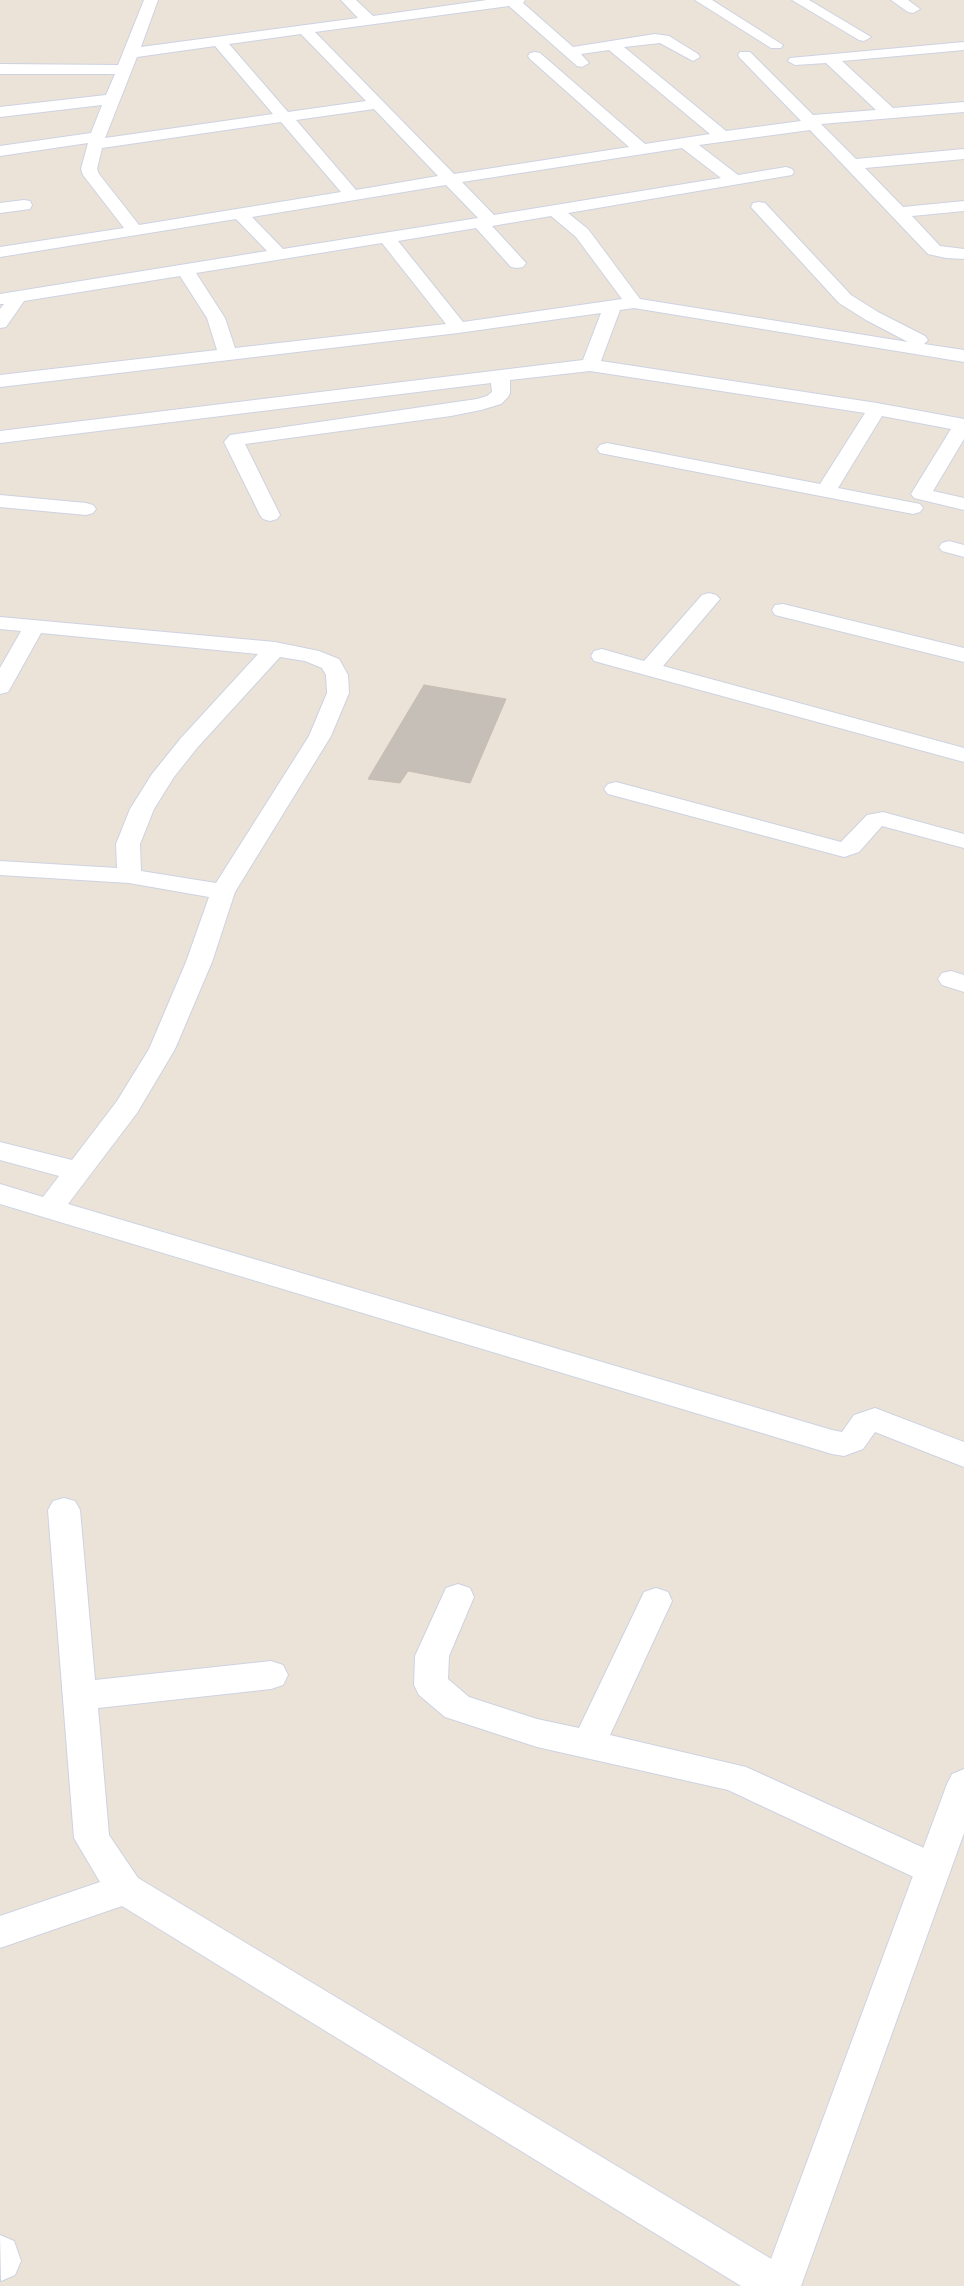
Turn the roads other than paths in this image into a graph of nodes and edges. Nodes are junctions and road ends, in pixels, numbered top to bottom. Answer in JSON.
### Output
{"nodes":[{"id":1,"x":151,"y":0,"type":"edge"},
{"id":2,"x":348,"y":0,"type":"edge"},
{"id":3,"x":515,"y":0,"type":"edge"},
{"id":4,"x":702,"y":0,"type":"edge"},
{"id":5,"x":799,"y":0,"type":"edge"},
{"id":6,"x":898,"y":0,"type":"edge"},
{"id":7,"x":467,"y":4,"type":"edge"},
{"id":8,"x":913,"y":8,"type":"dead end"},
{"id":9,"x":389,"y":19,"type":"junction"},
{"id":10,"x":370,"y":22,"type":"junction"},
{"id":11,"x":305,"y":30,"type":"junction"},
{"id":12,"x":403,"y":30,"type":"dead end"},
{"id":13,"x":864,"y":37,"type":"dead end"},
{"id":14,"x":218,"y":42,"type":"junction"},
{"id":15,"x":612,"y":45,"type":"junction"},
{"id":16,"x":776,"y":45,"type":"dead end"},
{"id":17,"x":964,"y":46,"type":"edge"},
{"id":18,"x":569,"y":52,"type":"junction"},
{"id":19,"x":131,"y":53,"type":"junction"},
{"id":20,"x":745,"y":55,"type":"dead end"},
{"id":21,"x":534,"y":56,"type":"dead end"},
{"id":22,"x":692,"y":56,"type":"dead end"},
{"id":23,"x":830,"y":58,"type":"junction"},
{"id":24,"x":795,"y":61,"type":"dead end"},
{"id":25,"x":584,"y":65,"type":"dead end"},
{"id":26,"x":0,"y":69,"type":"edge"},
{"id":27,"x":122,"y":70,"type":"junction"},
{"id":28,"x":113,"y":99,"type":"junction"},
{"id":29,"x":378,"y":104,"type":"junction"},
{"id":30,"x":964,"y":107,"type":"edge"},
{"id":31,"x":0,"y":112,"type":"edge"},
{"id":32,"x":889,"y":113,"type":"junction"},
{"id":33,"x":284,"y":118,"type":"junction"},
{"id":34,"x":811,"y":122,"type":"junction"},
{"id":35,"x":723,"y":137,"type":"junction"},
{"id":36,"x":96,"y":140,"type":"junction"},
{"id":37,"x":686,"y":143,"type":"junction"},
{"id":38,"x":642,"y":150,"type":"junction"},
{"id":39,"x":0,"y":151,"type":"edge"},
{"id":40,"x":964,"y":154,"type":"edge"},
{"id":41,"x":852,"y":164,"type":"junction"},
{"id":42,"x":786,"y":172,"type":"dead end"},
{"id":43,"x":450,"y":179,"type":"junction"},
{"id":44,"x":734,"y":180,"type":"junction"},
{"id":45,"x":352,"y":195,"type":"junction"},
{"id":46,"x":24,"y":205,"type":"dead end"},
{"id":47,"x":759,"y":206,"type":"dead end"},
{"id":48,"x":964,"y":206,"type":"edge"},
{"id":49,"x":0,"y":208,"type":"edge"},
{"id":50,"x":554,"y":210,"type":"junction"},
{"id":51,"x":899,"y":212,"type":"junction"},
{"id":52,"x":240,"y":214,"type":"junction"},
{"id":53,"x":485,"y":222,"type":"junction"},
{"id":54,"x":135,"y":231,"type":"junction"},
{"id":55,"x":387,"y":238,"type":"junction"},
{"id":56,"x":0,"y":252,"type":"edge"},
{"id":57,"x":964,"y":254,"type":"edge"},
{"id":58,"x":280,"y":255,"type":"junction"},
{"id":59,"x":517,"y":263,"type":"dead end"},
{"id":60,"x":185,"y":270,"type":"junction"},
{"id":61,"x":9,"y":298,"type":"edge"},
{"id":62,"x":634,"y":303,"type":"junction"},
{"id":63,"x":613,"y":306,"type":"junction"},
{"id":64,"x":0,"y":323,"type":"edge"},
{"id":65,"x":458,"y":328,"type":"junction"},
{"id":66,"x":964,"y":339,"type":"edge"},
{"id":67,"x":942,"y":351,"type":"junction"},
{"id":68,"x":227,"y":354,"type":"junction"},
{"id":69,"x":964,"y":356,"type":"edge"},
{"id":70,"x":590,"y":365,"type":"junction"},
{"id":71,"x":500,"y":376,"type":"junction"},
{"id":72,"x":0,"y":381,"type":"edge"},
{"id":73,"x":877,"y":409,"type":"junction"},
{"id":74,"x":963,"y":426,"type":"edge"},
{"id":75,"x":0,"y":437,"type":"edge"},
{"id":76,"x":607,"y":449,"type":"dead end"},
{"id":77,"x":826,"y":491,"type":"junction"},
{"id":78,"x":0,"y":501,"type":"edge"},
{"id":79,"x":964,"y":504,"type":"edge"},
{"id":80,"x":912,"y":508,"type":"junction"},
{"id":81,"x":86,"y":509,"type":"dead end"},
{"id":82,"x":270,"y":515,"type":"dead end"},
{"id":83,"x":709,"y":599,"type":"dead end"},
{"id":84,"x":782,"y":610,"type":"dead end"},
{"id":85,"x":0,"y":624,"type":"edge"},
{"id":86,"x":34,"y":627,"type":"junction"},
{"id":87,"x":275,"y":649,"type":"junction"},
{"id":88,"x":964,"y":655,"type":"edge"},
{"id":89,"x":602,"y":656,"type":"dead end"},
{"id":90,"x":649,"y":669,"type":"junction"},
{"id":91,"x":0,"y":687,"type":"edge"},
{"id":92,"x":964,"y":754,"type":"edge"},
{"id":93,"x":616,"y":789,"type":"dead end"},
{"id":94,"x":964,"y":841,"type":"edge"},
{"id":95,"x":0,"y":868,"type":"edge"},
{"id":96,"x":129,"y":876,"type":"junction"},
{"id":97,"x":223,"y":892,"type":"junction"},
{"id":98,"x":0,"y":1151,"type":"edge"},
{"id":99,"x":78,"y":1171,"type":"junction"},
{"id":100,"x":0,"y":1194,"type":"edge"},
{"id":101,"x":49,"y":1209,"type":"junction"},
{"id":102,"x":964,"y":1455,"type":"edge"},
{"id":103,"x":64,"y":1510,"type":"dead end"},
{"id":104,"x":458,"y":1597,"type":"dead end"},
{"id":105,"x":656,"y":1601,"type":"dead end"},
{"id":106,"x":271,"y":1674,"type":"dead end"},
{"id":107,"x":79,"y":1696,"type":"junction"},
{"id":108,"x":588,"y":1744,"type":"junction"},
{"id":109,"x":964,"y":1784,"type":"edge"},
{"id":110,"x":933,"y":1869,"type":"junction"},
{"id":111,"x":125,"y":1889,"type":"junction"},
{"id":112,"x":0,"y":1932,"type":"edge"},
{"id":113,"x":780,"y":2286,"type":"edge"}],
"edges":[{"from":1,"to":19,"type":"street"},
{"from":2,"to":10,"type":"street"},
{"from":3,"to":7,"type":"street"},
{"from":3,"to":18,"type":"street"},
{"from":4,"to":16,"type":"street"},
{"from":5,"to":13,"type":"street"},
{"from":6,"to":8,"type":"street"},
{"from":7,"to":9,"type":"street"},
{"from":9,"to":10,"type":"street"},
{"from":9,"to":12,"type":"street"},
{"from":10,"to":11,"type":"street"},
{"from":11,"to":14,"type":"street"},
{"from":11,"to":29,"type":"street"},
{"from":14,"to":19,"type":"street"},
{"from":14,"to":33,"type":"street"},
{"from":15,"to":18,"type":"street"},
{"from":15,"to":22,"type":"street"},
{"from":15,"to":35,"type":"street"},
{"from":17,"to":23,"type":"street"},
{"from":18,"to":25,"type":"street"},
{"from":19,"to":27,"type":"street"},
{"from":20,"to":34,"type":"street"},
{"from":21,"to":38,"type":"street"},
{"from":23,"to":24,"type":"street"},
{"from":23,"to":32,"type":"street"},
{"from":26,"to":27,"type":"street"},
{"from":27,"to":28,"type":"street"},
{"from":28,"to":31,"type":"street"},
{"from":28,"to":36,"type":"street"},
{"from":29,"to":33,"type":"street"},
{"from":29,"to":43,"type":"street"},
{"from":30,"to":32,"type":"street"},
{"from":32,"to":34,"type":"street"},
{"from":33,"to":36,"type":"street"},
{"from":33,"to":45,"type":"street"},
{"from":34,"to":35,"type":"street"},
{"from":34,"to":41,"type":"street"},
{"from":35,"to":37,"type":"street"},
{"from":36,"to":39,"type":"street"},
{"from":36,"to":54,"type":"street"},
{"from":37,"to":38,"type":"street"},
{"from":37,"to":44,"type":"street"},
{"from":38,"to":43,"type":"street"},
{"from":40,"to":41,"type":"street"},
{"from":41,"to":51,"type":"street"},
{"from":42,"to":44,"type":"street"},
{"from":43,"to":45,"type":"street"},
{"from":43,"to":53,"type":"street"},
{"from":44,"to":50,"type":"street"},
{"from":45,"to":52,"type":"street"},
{"from":46,"to":49,"type":"street"},
{"from":47,"to":67,"type":"street"},
{"from":48,"to":51,"type":"street"},
{"from":50,"to":53,"type":"street"},
{"from":50,"to":62,"type":"street"},
{"from":51,"to":57,"type":"street"},
{"from":52,"to":54,"type":"street"},
{"from":52,"to":58,"type":"street"},
{"from":53,"to":55,"type":"street"},
{"from":53,"to":59,"type":"street"},
{"from":54,"to":56,"type":"street"},
{"from":55,"to":58,"type":"street"},
{"from":55,"to":65,"type":"street"},
{"from":58,"to":60,"type":"street"},
{"from":60,"to":61,"type":"street"},
{"from":60,"to":68,"type":"street"},
{"from":61,"to":64,"type":"street"},
{"from":62,"to":63,"type":"street"},
{"from":62,"to":67,"type":"street"},
{"from":63,"to":65,"type":"street"},
{"from":63,"to":70,"type":"street"},
{"from":65,"to":68,"type":"street"},
{"from":66,"to":67,"type":"street"},
{"from":67,"to":69,"type":"street"},
{"from":68,"to":72,"type":"street"},
{"from":70,"to":71,"type":"street"},
{"from":70,"to":73,"type":"street"},
{"from":71,"to":75,"type":"street"},
{"from":71,"to":82,"type":"street"},
{"from":73,"to":74,"type":"street"},
{"from":73,"to":77,"type":"street"},
{"from":74,"to":80,"type":"street"},
{"from":76,"to":77,"type":"street"},
{"from":77,"to":80,"type":"street"},
{"from":78,"to":81,"type":"street"},
{"from":79,"to":80,"type":"street"},
{"from":83,"to":90,"type":"street"},
{"from":84,"to":88,"type":"street"},
{"from":85,"to":86,"type":"street"},
{"from":86,"to":87,"type":"street"},
{"from":86,"to":91,"type":"street"},
{"from":87,"to":96,"type":"street"},
{"from":87,"to":97,"type":"street"},
{"from":89,"to":90,"type":"street"},
{"from":90,"to":92,"type":"street"},
{"from":93,"to":94,"type":"street"},
{"from":95,"to":96,"type":"street"},
{"from":96,"to":97,"type":"street"},
{"from":97,"to":99,"type":"street"},
{"from":98,"to":99,"type":"street"},
{"from":99,"to":101,"type":"street"},
{"from":100,"to":101,"type":"street"},
{"from":101,"to":102,"type":"street"},
{"from":103,"to":107,"type":"street"},
{"from":104,"to":108,"type":"street"},
{"from":105,"to":108,"type":"street"},
{"from":106,"to":107,"type":"street"},
{"from":107,"to":111,"type":"street"},
{"from":108,"to":110,"type":"street"},
{"from":109,"to":110,"type":"street"},
{"from":110,"to":113,"type":"street"},
{"from":111,"to":112,"type":"street"},
{"from":111,"to":113,"type":"street"}]}
